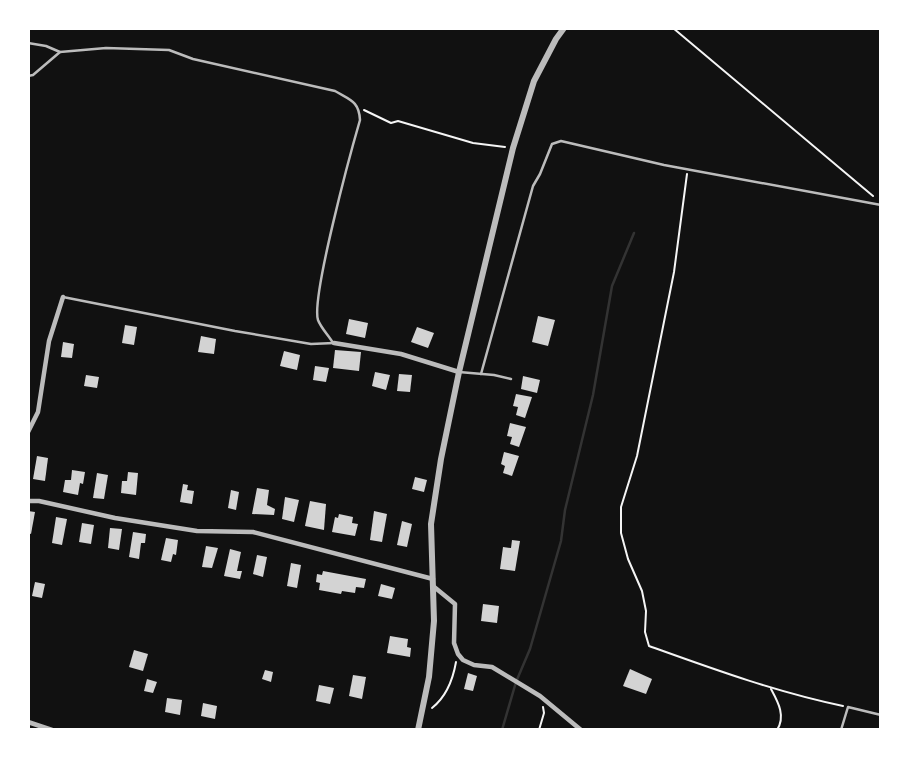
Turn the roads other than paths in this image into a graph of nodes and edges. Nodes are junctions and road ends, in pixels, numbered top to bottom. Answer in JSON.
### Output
{"nodes":[{"id":1,"x":564,"y":28,"type":"edge"},
{"id":2,"x":28,"y":43,"type":"edge"},
{"id":3,"x":60,"y":51,"type":"junction"},
{"id":4,"x":28,"y":76,"type":"edge"},
{"id":5,"x":881,"y":204,"type":"edge"},
{"id":6,"x":63,"y":297,"type":"joint"},
{"id":7,"x":334,"y":343,"type":"junction"},
{"id":8,"x":459,"y":372,"type":"junction"},
{"id":9,"x":481,"y":374,"type":"junction"},
{"id":10,"x":511,"y":379,"type":"dead end"},
{"id":11,"x":28,"y":432,"type":"edge"},
{"id":12,"x":28,"y":501,"type":"edge"},
{"id":13,"x":433,"y":582,"type":"junction"},
{"id":14,"x":881,"y":715,"type":"edge"},
{"id":15,"x":28,"y":722,"type":"edge"},
{"id":16,"x":52,"y":730,"type":"edge"},
{"id":17,"x":418,"y":730,"type":"edge"},
{"id":18,"x":581,"y":730,"type":"edge"},
{"id":19,"x":841,"y":730,"type":"edge"}],
"edges":[{"from":1,"to":8,"type":"street"},
{"from":2,"to":3,"type":"lane"},
{"from":3,"to":4,"type":"lane"},
{"from":3,"to":7,"type":"lane"},
{"from":5,"to":9,"type":"lane"},
{"from":6,"to":7,"type":"lane"},
{"from":6,"to":11,"type":"street"},
{"from":7,"to":8,"type":"street"},
{"from":8,"to":9,"type":"lane"},
{"from":8,"to":13,"type":"street"},
{"from":9,"to":10,"type":"lane"},
{"from":12,"to":13,"type":"street"},
{"from":13,"to":17,"type":"street"},
{"from":13,"to":18,"type":"street"},
{"from":14,"to":19,"type":"lane"},
{"from":15,"to":16,"type":"street"}]}
